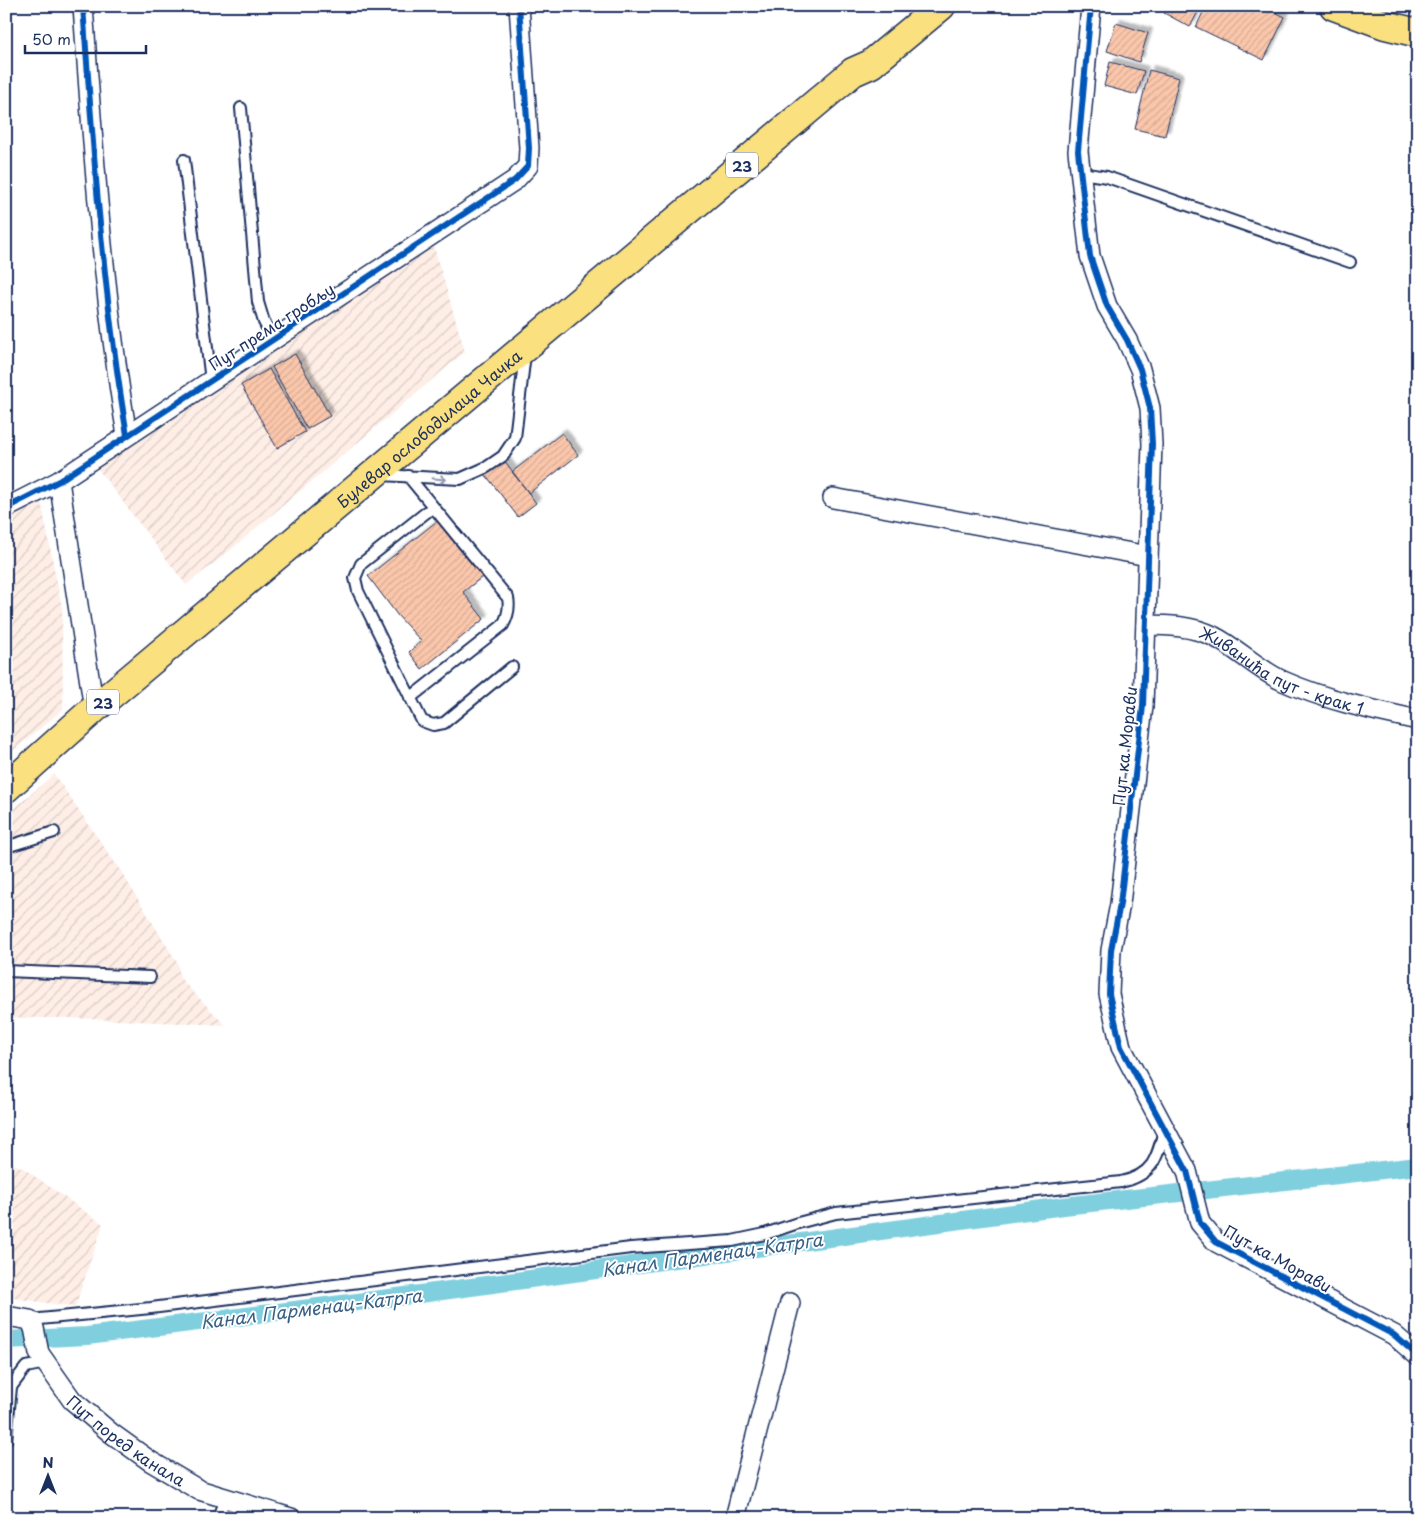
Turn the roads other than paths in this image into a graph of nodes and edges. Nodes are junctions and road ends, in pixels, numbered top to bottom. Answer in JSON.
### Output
{"nodes":[{"id":1,"x":83,"y":6,"type":"edge"},
{"id":2,"x":519,"y":6,"type":"edge"},
{"id":3,"x":916,"y":6,"type":"edge"},
{"id":4,"x":941,"y":6,"type":"edge"},
{"id":5,"x":1091,"y":6,"type":"edge"},
{"id":6,"x":1334,"y":6,"type":"edge"},
{"id":7,"x":1418,"y":33,"type":"edge"},
{"id":8,"x":853,"y":72,"type":"junction"},
{"id":9,"x":241,"y":108,"type":"dead end"},
{"id":10,"x":184,"y":160,"type":"dead end"},
{"id":11,"x":1081,"y":173,"type":"junction"},
{"id":12,"x":1350,"y":262,"type":"dead end"},
{"id":13,"x":274,"y":341,"type":"junction"},
{"id":14,"x":525,"y":348,"type":"junction"},
{"id":15,"x":212,"y":381,"type":"junction"},
{"id":16,"x":127,"y":435,"type":"junction"},
{"id":17,"x":373,"y":475,"type":"junction"},
{"id":18,"x":408,"y":476,"type":"junction"},
{"id":19,"x":59,"y":481,"type":"junction"},
{"id":20,"x":833,"y":498,"type":"dead end"},
{"id":21,"x":433,"y":507,"type":"junction"},
{"id":22,"x":6,"y":508,"type":"edge"},
{"id":23,"x":1148,"y":556,"type":"junction"},
{"id":24,"x":1146,"y":624,"type":"junction"},
{"id":25,"x":512,"y":667,"type":"dead end"},
{"id":26,"x":410,"y":698,"type":"junction"},
{"id":27,"x":94,"y":709,"type":"junction"},
{"id":28,"x":1418,"y":720,"type":"edge"},
{"id":29,"x":6,"y":788,"type":"edge"},
{"id":30,"x":54,"y":832,"type":"dead end"},
{"id":31,"x":6,"y":847,"type":"edge"},
{"id":32,"x":6,"y":971,"type":"edge"},
{"id":33,"x":150,"y":977,"type":"dead end"},
{"id":34,"x":1164,"y":1130,"type":"junction"},
{"id":35,"x":790,"y":1303,"type":"dead end"},
{"id":36,"x":6,"y":1316,"type":"edge"},
{"id":37,"x":32,"y":1324,"type":"junction"},
{"id":38,"x":1418,"y":1356,"type":"edge"},
{"id":39,"x":43,"y":1358,"type":"junction"},
{"id":40,"x":6,"y":1440,"type":"edge"},
{"id":41,"x":225,"y":1498,"type":"junction"},
{"id":42,"x":218,"y":1518,"type":"edge"},
{"id":43,"x":290,"y":1518,"type":"edge"},
{"id":44,"x":735,"y":1518,"type":"edge"}],
"edges":[{"from":1,"to":16,"type":"street"},
{"from":2,"to":13,"type":"street","name":"Пут према гробљу"},
{"from":3,"to":8,"type":"main road","name":"Булевар ослободилаца Чачка","number":"23"},
{"from":4,"to":8,"type":"main road","name":"Булевар ослободилаца Чачка","number":"23"},
{"from":5,"to":11,"type":"street","name":"Пут ка Морави"},
{"from":6,"to":7,"type":"main road"},
{"from":8,"to":14,"type":"main road","name":"Булевар ослободилаца Чачка","number":"23"},
{"from":9,"to":13,"type":"lane"},
{"from":10,"to":15,"type":"lane"},
{"from":11,"to":12,"type":"lane"},
{"from":11,"to":23,"type":"street","name":"Пут ка Морави"},
{"from":13,"to":15,"type":"street","name":"Пут према гробљу"},
{"from":14,"to":17,"type":"main road","name":"Булевар ослободилаца Чачка","number":"23"},
{"from":18,"to":14,"type":"lane","one_way":true},
{"from":15,"to":16,"type":"street","name":"Пут према гробљу"},
{"from":16,"to":19,"type":"street","name":"Пут према гробљу"},
{"from":17,"to":18,"type":"lane"},
{"from":17,"to":27,"type":"main road","name":"Булевар ослободилаца Чачка","number":"23"},
{"from":18,"to":21,"type":"lane"},
{"from":19,"to":22,"type":"street","name":"Пут према гробљу"},
{"from":19,"to":27,"type":"street"},
{"from":20,"to":23,"type":"street"},
{"from":21,"to":26,"type":"lane"},
{"from":21,"to":26,"type":"lane"},
{"from":23,"to":24,"type":"street","name":"Пут ка Морави"},
{"from":24,"to":28,"type":"street","name":"Живанића пут - крак 1"},
{"from":24,"to":34,"type":"street","name":"Пут ка Морави"},
{"from":25,"to":26,"type":"lane"},
{"from":27,"to":29,"type":"main road","name":"Булевар ослободилаца Чачка","number":"23"},
{"from":30,"to":31,"type":"lane"},
{"from":32,"to":33,"type":"lane"},
{"from":34,"to":37,"type":"lane"},
{"from":34,"to":38,"type":"street","name":"Пут ка Морави"},
{"from":35,"to":44,"type":"street"},
{"from":36,"to":37,"type":"street"},
{"from":37,"to":39,"type":"street","name":"Пут поред канала"},
{"from":39,"to":40,"type":"lane"},
{"from":39,"to":41,"type":"street","name":"Пут поред канала"},
{"from":41,"to":42,"type":"lane"},
{"from":41,"to":43,"type":"street","name":"Пут поред канала"}]}
